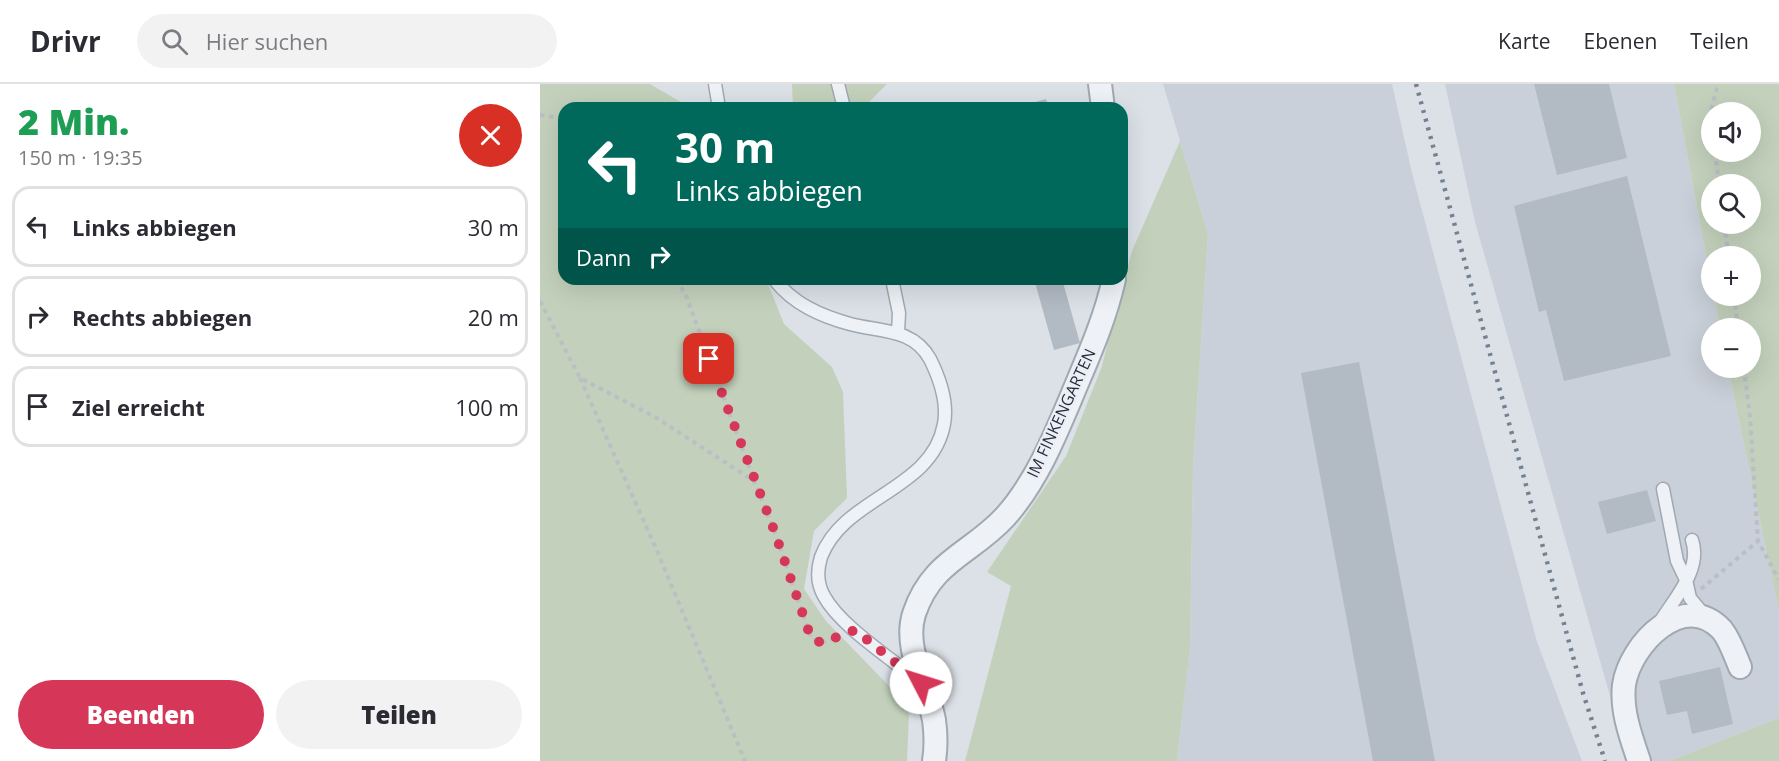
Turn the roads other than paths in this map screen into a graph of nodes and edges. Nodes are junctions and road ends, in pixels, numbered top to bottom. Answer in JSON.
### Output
{"nodes":[{"id":1,"x":715,"y":84,"type":"edge"},
{"id":2,"x":837,"y":84,"type":"edge"},
{"id":3,"x":1100,"y":84,"type":"edge"},
{"id":4,"x":718,"y":102,"type":"edge"},
{"id":5,"x":842,"y":102,"type":"edge"},
{"id":6,"x":1102,"y":102,"type":"edge"},
{"id":7,"x":780,"y":285,"type":"edge"},
{"id":8,"x":893,"y":285,"type":"edge"},
{"id":9,"x":1113,"y":285,"type":"edge"},
{"id":10,"x":898,"y":332,"type":"junction"},
{"id":11,"x":1663,"y":489,"type":"dead end"},
{"id":12,"x":1692,"y":540,"type":"dead end"},
{"id":13,"x":1686,"y":580,"type":"junction"},
{"id":14,"x":1709,"y":620,"type":"junction"},
{"id":15,"x":1657,"y":628,"type":"junction"},
{"id":16,"x":1740,"y":667,"type":"dead end"},
{"id":17,"x":921,"y":683,"type":"junction"},
{"id":18,"x":934,"y":761,"type":"edge"},
{"id":19,"x":1639,"y":761,"type":"edge"}],
"edges":[{"from":1,"to":4,"type":"lane"},
{"from":2,"to":5,"type":"lane"},
{"from":3,"to":6,"type":"street"},
{"from":7,"to":10,"type":"lane"},
{"from":8,"to":10,"type":"lane"},
{"from":9,"to":17,"type":"street","name":"IM FINKENGARTEN"},
{"from":10,"to":17,"type":"lane"},
{"from":11,"to":13,"type":"lane"},
{"from":12,"to":13,"type":"lane"},
{"from":13,"to":14,"type":"lane"},
{"from":13,"to":15,"type":"lane"},
{"from":14,"to":15,"type":"street"},
{"from":14,"to":16,"type":"street"},
{"from":15,"to":19,"type":"street"},
{"from":17,"to":18,"type":"street","name":"IM FINKENGARTEN"}]}
